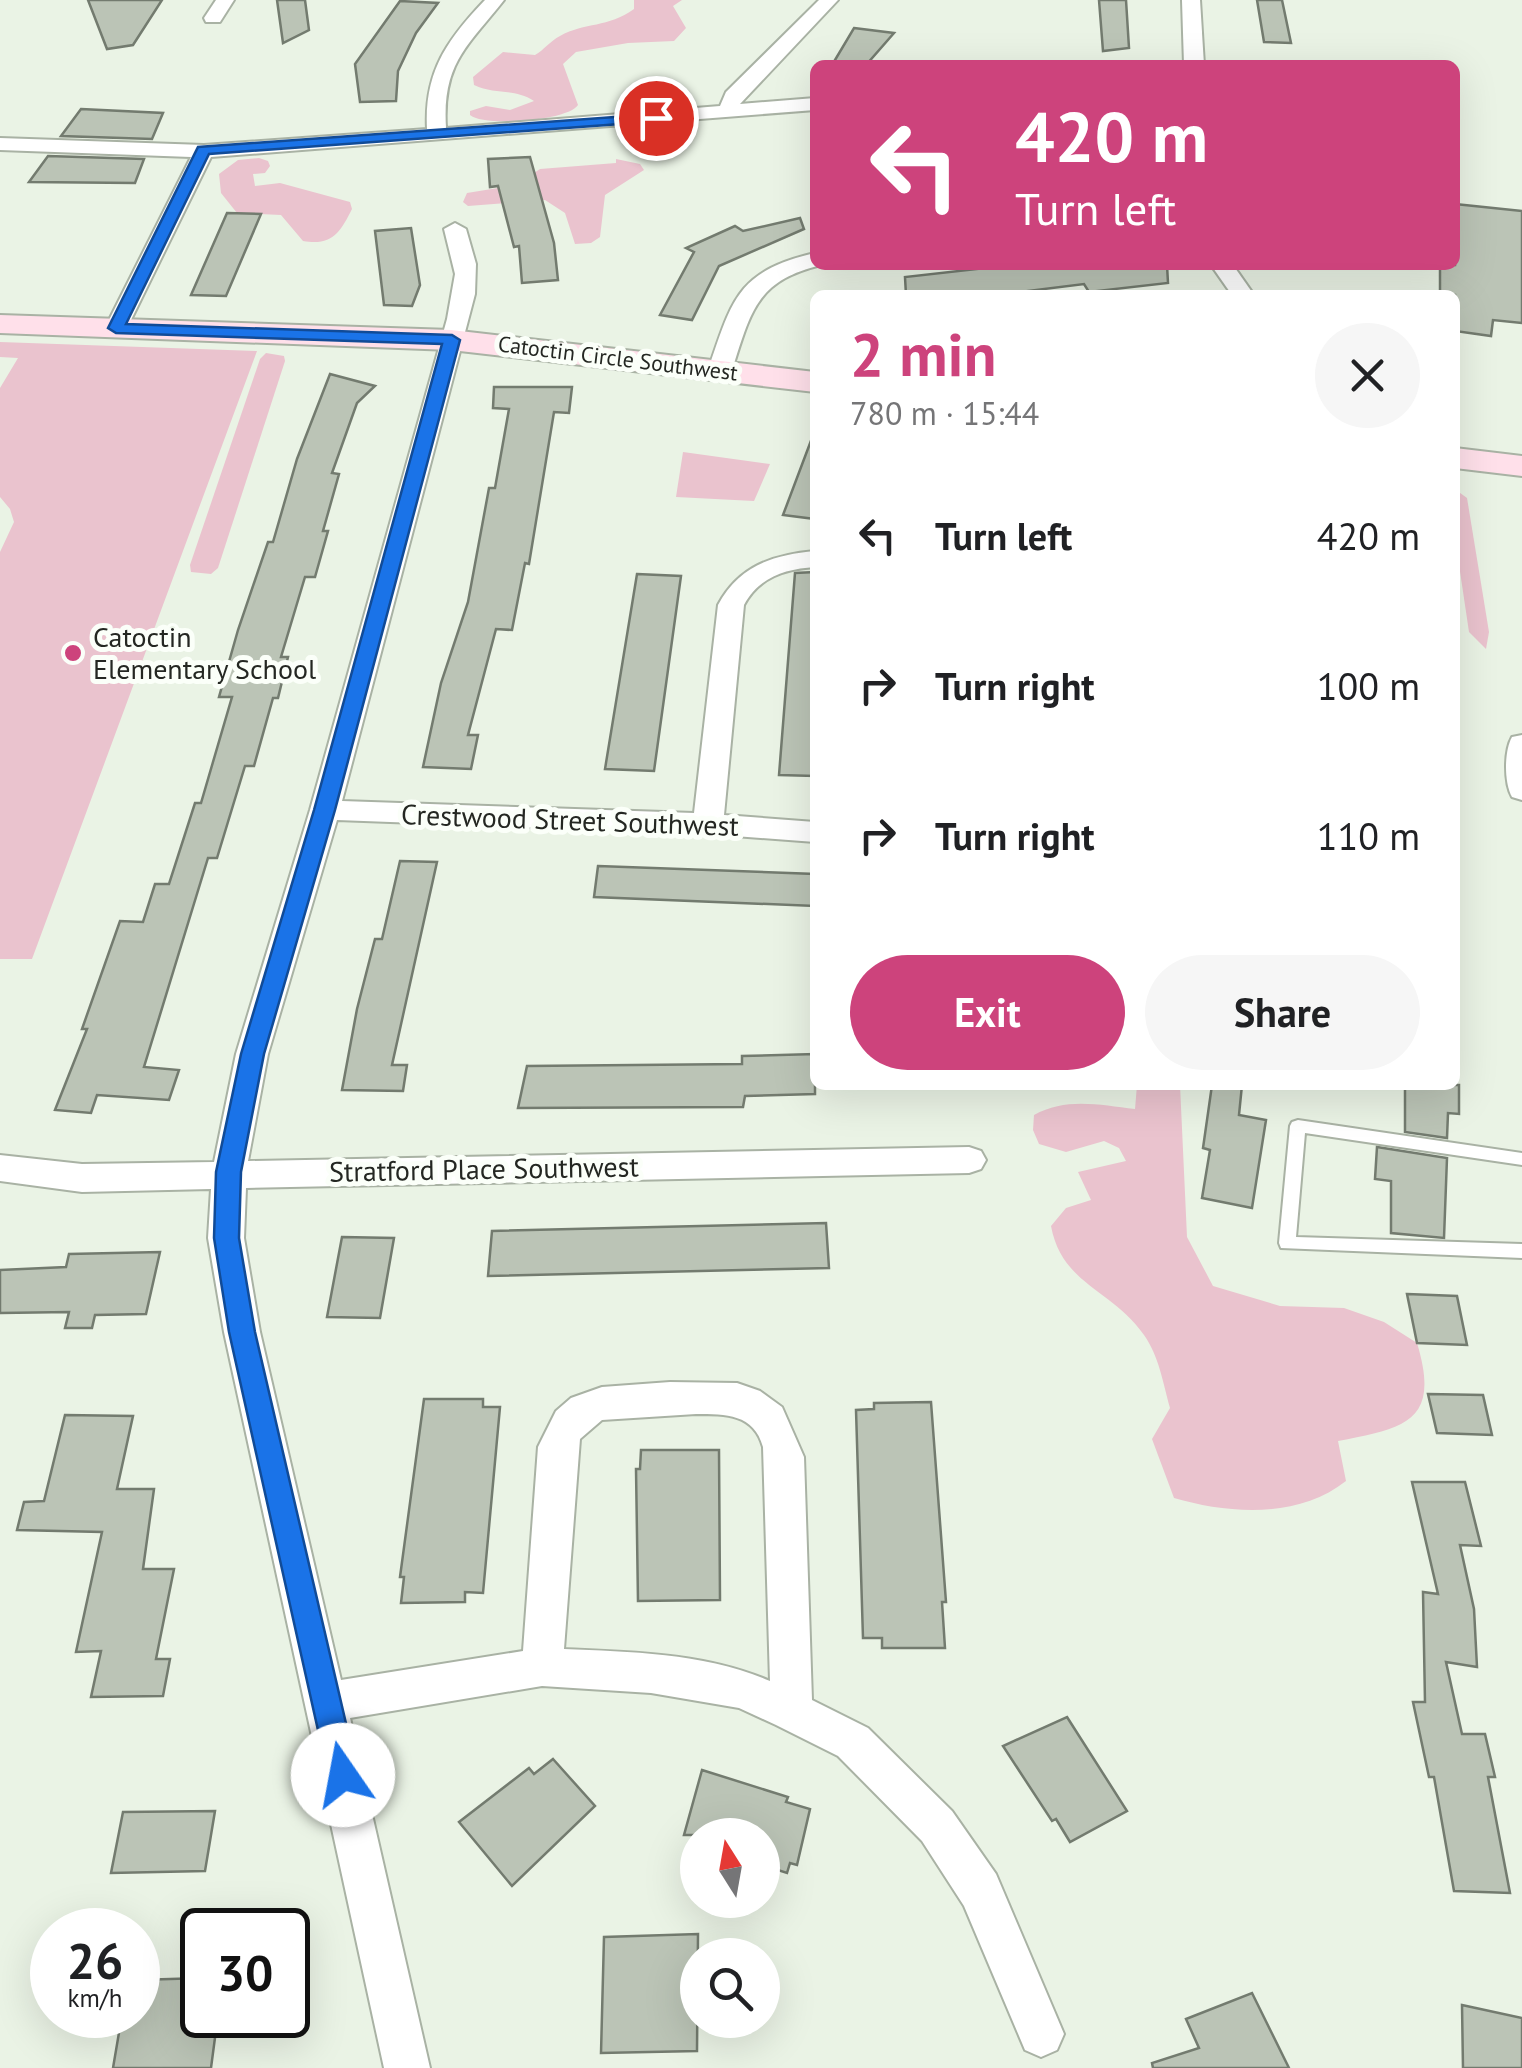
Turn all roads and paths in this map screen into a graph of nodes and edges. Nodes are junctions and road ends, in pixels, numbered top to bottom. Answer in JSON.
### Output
{"nodes":[{"id":1,"x":224,"y":0,"type":"edge"},
{"id":2,"x":495,"y":0,"type":"edge"},
{"id":3,"x":829,"y":0,"type":"edge"},
{"id":4,"x":1191,"y":0,"type":"edge"},
{"id":5,"x":213,"y":18,"type":"dead end"},
{"id":6,"x":1194,"y":60,"type":"edge"},
{"id":7,"x":810,"y":104,"type":"edge"},
{"id":8,"x":728,"y":112,"type":"junction"},
{"id":9,"x":437,"y":136,"type":"junction"},
{"id":10,"x":0,"y":144,"type":"edge"},
{"id":11,"x":204,"y":150,"type":"junction"},
{"id":12,"x":455,"y":229,"type":"dead end"},
{"id":13,"x":810,"y":261,"type":"edge"},
{"id":14,"x":0,"y":324,"type":"edge"},
{"id":15,"x":116,"y":328,"type":"junction"},
{"id":16,"x":452,"y":340,"type":"junction"},
{"id":17,"x":720,"y":370,"type":"junction"},
{"id":18,"x":810,"y":381,"type":"edge"},
{"id":19,"x":1460,"y":459,"type":"edge"},
{"id":20,"x":1522,"y":466,"type":"edge"},
{"id":21,"x":810,"y":559,"type":"edge"},
{"id":22,"x":1521,"y":743,"type":"edge"},
{"id":23,"x":1522,"y":790,"type":"edge"},
{"id":24,"x":325,"y":810,"type":"junction"},
{"id":25,"x":708,"y":824,"type":"junction"},
{"id":26,"x":810,"y":832,"type":"edge"},
{"id":27,"x":1522,"y":1159,"type":"edge"},
{"id":28,"x":969,"y":1160,"type":"dead end"},
{"id":29,"x":0,"y":1168,"type":"edge"},
{"id":30,"x":228,"y":1172,"type":"junction"},
{"id":31,"x":1522,"y":1250,"type":"edge"},
{"id":32,"x":542,"y":1667,"type":"junction"},
{"id":33,"x":327,"y":1702,"type":"junction"},
{"id":34,"x":790,"y":1712,"type":"junction"},
{"id":35,"x":1041,"y":2034,"type":"dead end"},
{"id":36,"x":408,"y":2068,"type":"edge"}],
"edges":[{"from":1,"to":5,"type":"street"},
{"from":2,"to":9,"type":"street"},
{"from":3,"to":8,"type":"street"},
{"from":4,"to":6,"type":"street"},
{"from":7,"to":8,"type":"street"},
{"from":8,"to":9,"type":"street"},
{"from":9,"to":11,"type":"street"},
{"from":10,"to":11,"type":"street"},
{"from":11,"to":15,"type":"street"},
{"from":12,"to":16,"type":"street"},
{"from":13,"to":17,"type":"street"},
{"from":14,"to":15,"type":"main road","name":"Catoctin Circle Southwest"},
{"from":15,"to":16,"type":"main road","name":"Catoctin Circle Southwest"},
{"from":16,"to":17,"type":"main road","name":"Catoctin Circle Southwest"},
{"from":16,"to":24,"type":"street"},
{"from":17,"to":18,"type":"main road","name":"Catoctin Circle Southwest"},
{"from":19,"to":20,"type":"main road"},
{"from":21,"to":25,"type":"street"},
{"from":22,"to":23,"type":"street"},
{"from":24,"to":25,"type":"street","name":"Crestwood Street Southwest"},
{"from":24,"to":30,"type":"street"},
{"from":25,"to":26,"type":"street","name":"Crestwood Street Southwest"},
{"from":27,"to":31,"type":"lane"},
{"from":28,"to":30,"type":"street","name":"Stratford Place Southwest"},
{"from":29,"to":30,"type":"street","name":"Stratford Place Southwest"},
{"from":30,"to":33,"type":"street"},
{"from":32,"to":33,"type":"street"},
{"from":32,"to":34,"type":"street"},
{"from":32,"to":34,"type":"street"},
{"from":33,"to":36,"type":"street"},
{"from":34,"to":35,"type":"street"}]}
